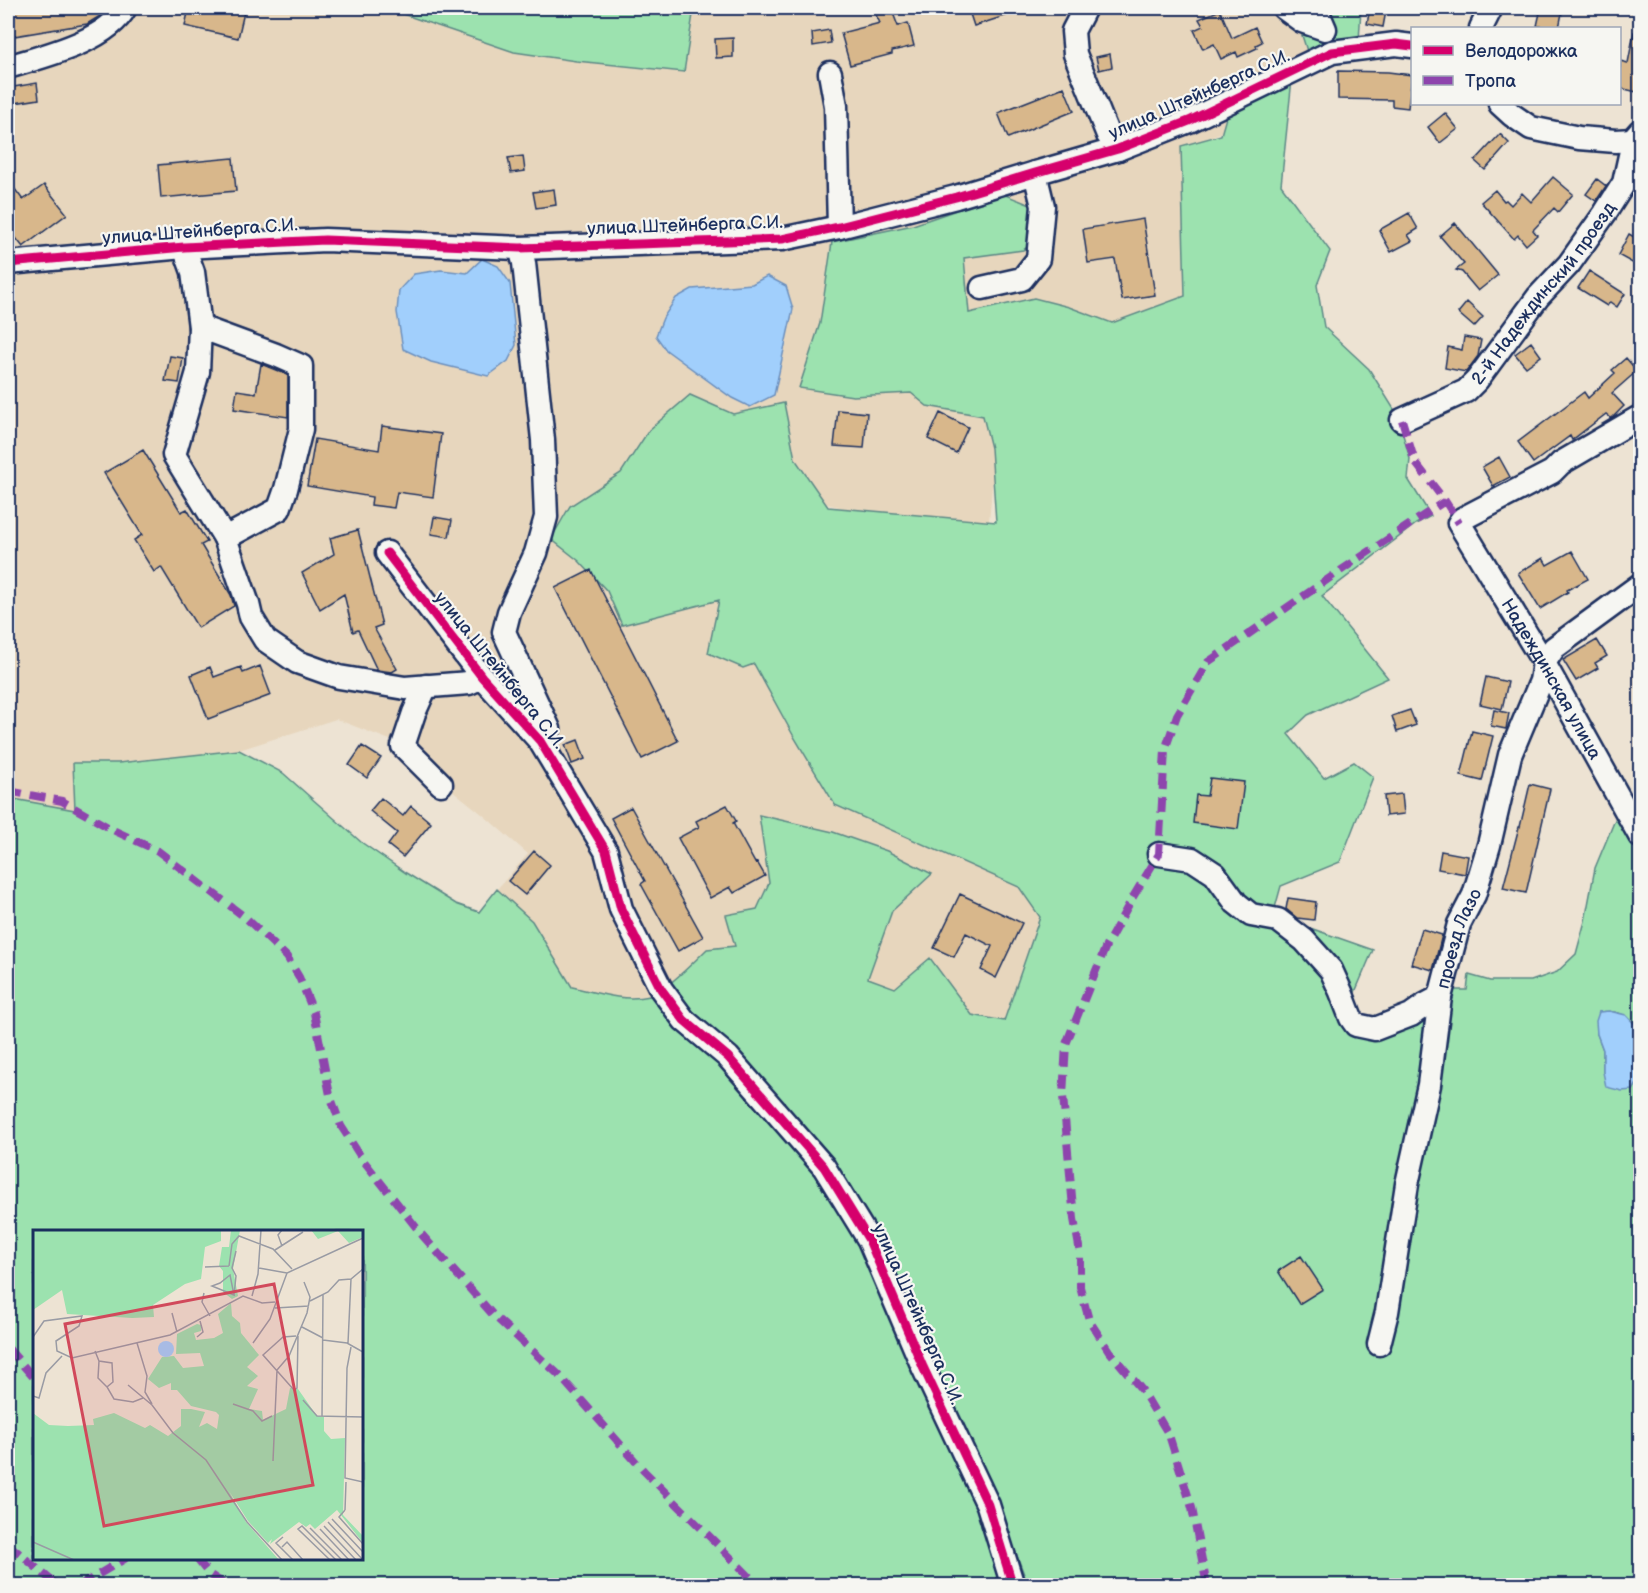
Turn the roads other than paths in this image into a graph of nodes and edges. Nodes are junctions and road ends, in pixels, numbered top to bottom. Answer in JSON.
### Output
{"nodes":[{"id":1,"x":125,"y":8,"type":"edge"},
{"id":2,"x":1085,"y":8,"type":"edge"},
{"id":3,"x":1284,"y":8,"type":"edge"},
{"id":4,"x":1316,"y":8,"type":"edge"},
{"id":5,"x":1491,"y":8,"type":"edge"},
{"id":6,"x":1328,"y":18,"type":"edge"},
{"id":7,"x":1482,"y":27,"type":"edge"},
{"id":8,"x":1411,"y":46,"type":"edge"},
{"id":9,"x":1332,"y":52,"type":"junction"},
{"id":10,"x":8,"y":67,"type":"edge"},
{"id":11,"x":830,"y":73,"type":"dead end"},
{"id":12,"x":1501,"y":105,"type":"edge"},
{"id":13,"x":1636,"y":135,"type":"edge"},
{"id":14,"x":1118,"y":150,"type":"junction"},
{"id":15,"x":1035,"y":173,"type":"junction"},
{"id":16,"x":1632,"y":187,"type":"edge"},
{"id":17,"x":839,"y":227,"type":"junction"},
{"id":18,"x":184,"y":247,"type":"junction"},
{"id":19,"x":520,"y":248,"type":"junction"},
{"id":20,"x":8,"y":263,"type":"edge"},
{"id":21,"x":982,"y":288,"type":"dead end"},
{"id":22,"x":200,"y":327,"type":"junction"},
{"id":23,"x":1641,"y":419,"type":"edge"},
{"id":24,"x":1402,"y":420,"type":"dead end"},
{"id":25,"x":225,"y":538,"type":"junction"},
{"id":26,"x":387,"y":553,"type":"dead end"},
{"id":27,"x":1641,"y":585,"type":"edge"},
{"id":28,"x":1544,"y":663,"type":"junction"},
{"id":29,"x":482,"y":677,"type":"junction"},
{"id":30,"x":426,"y":686,"type":"junction"},
{"id":31,"x":540,"y":741,"type":"junction"},
{"id":32,"x":441,"y":784,"type":"dead end"},
{"id":33,"x":1641,"y":836,"type":"edge"},
{"id":34,"x":1159,"y":854,"type":"dead end"},
{"id":35,"x":1440,"y":997,"type":"junction"},
{"id":36,"x":1379,"y":1344,"type":"dead end"},
{"id":37,"x":1013,"y":1586,"type":"edge"}],
"edges":[{"from":1,"to":10,"type":"street"},
{"from":2,"to":14,"type":"street"},
{"from":3,"to":6,"type":"street"},
{"from":4,"to":6,"type":"street"},
{"from":5,"to":7,"type":"street"},
{"from":6,"to":9,"type":"street"},
{"from":8,"to":9,"type":"street","name":"улица Штейнберга С.И."},
{"from":9,"to":14,"type":"street","name":"улица Штейнберга С.И."},
{"from":11,"to":17,"type":"street"},
{"from":12,"to":13,"type":"street"},
{"from":13,"to":16,"type":"street","name":"2-й Надеждинский проезд"},
{"from":14,"to":15,"type":"street","name":"улица Штейнберга С.И."},
{"from":15,"to":17,"type":"street","name":"улица Штейнберга С.И."},
{"from":15,"to":21,"type":"street"},
{"from":16,"to":24,"type":"street","name":"2-й Надеждинский проезд"},
{"from":17,"to":19,"type":"street","name":"улица Штейнберга С.И."},
{"from":18,"to":19,"type":"street","name":"улица Штейнберга С.И."},
{"from":18,"to":20,"type":"street","name":"улица Штейнберга С.И."},
{"from":18,"to":22,"type":"street"},
{"from":19,"to":31,"type":"street"},
{"from":22,"to":25,"type":"street"},
{"from":22,"to":25,"type":"street"},
{"from":23,"to":28,"type":"street","name":"Надеждинская улица"},
{"from":25,"to":30,"type":"street"},
{"from":26,"to":29,"type":"street","name":"улица Штейнберга С.И."},
{"from":27,"to":28,"type":"street","name":"проезд Лазо"},
{"from":28,"to":33,"type":"street","name":"Надеждинская улица"},
{"from":28,"to":35,"type":"street","name":"проезд Лазо"},
{"from":29,"to":30,"type":"street"},
{"from":29,"to":31,"type":"street","name":"улица Штейнберга С.И."},
{"from":30,"to":32,"type":"street"},
{"from":31,"to":37,"type":"street","name":"улица Штейнберга С.И."},
{"from":34,"to":35,"type":"street"},
{"from":35,"to":36,"type":"street","name":"проезд Лазо"}]}
